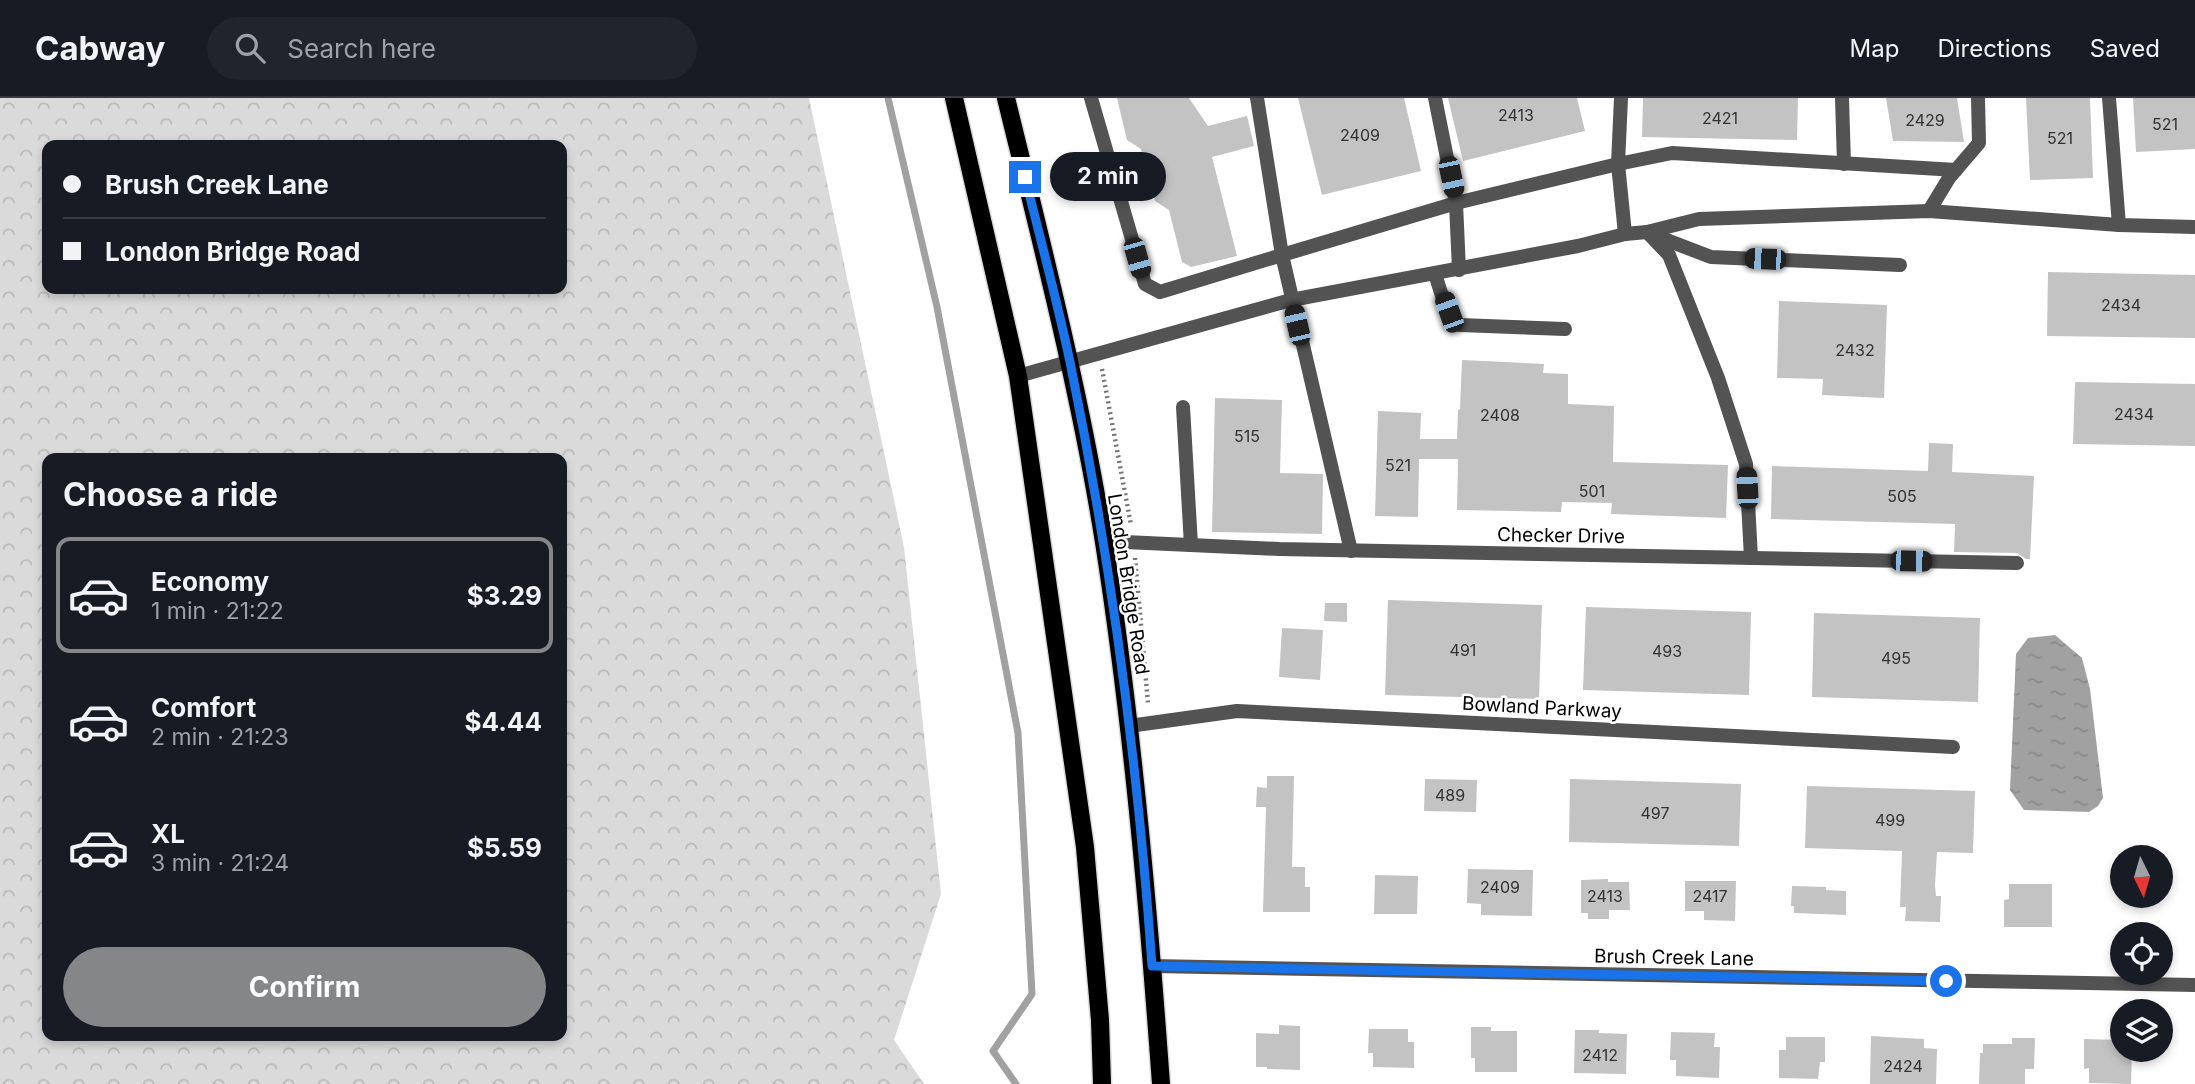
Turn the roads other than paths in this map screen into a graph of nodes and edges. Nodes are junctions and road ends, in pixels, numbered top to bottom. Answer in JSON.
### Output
{"nodes":[{"id":1,"x":954,"y":98,"type":"edge"},
{"id":2,"x":1006,"y":98,"type":"edge"},
{"id":3,"x":1091,"y":98,"type":"edge"},
{"id":4,"x":1257,"y":98,"type":"edge"},
{"id":5,"x":1435,"y":98,"type":"edge"},
{"id":6,"x":1620,"y":98,"type":"edge"},
{"id":7,"x":1842,"y":98,"type":"edge"},
{"id":8,"x":1979,"y":98,"type":"edge"},
{"id":9,"x":2109,"y":98,"type":"edge"},
{"id":10,"x":1618,"y":164,"type":"junction"},
{"id":11,"x":1844,"y":164,"type":"junction"},
{"id":12,"x":1956,"y":170,"type":"junction"},
{"id":13,"x":1456,"y":203,"type":"junction"},
{"id":14,"x":1929,"y":211,"type":"junction"},
{"id":15,"x":2119,"y":225,"type":"junction"},
{"id":16,"x":2195,"y":227,"type":"edge"},
{"id":17,"x":1647,"y":232,"type":"junction"},
{"id":18,"x":1625,"y":234,"type":"junction"},
{"id":19,"x":1282,"y":255,"type":"junction"},
{"id":20,"x":1900,"y":265,"type":"dead end"},
{"id":21,"x":1459,"y":270,"type":"junction"},
{"id":22,"x":1435,"y":274,"type":"junction"},
{"id":23,"x":1291,"y":300,"type":"junction"},
{"id":24,"x":1565,"y":329,"type":"dead end"},
{"id":25,"x":1070,"y":360,"type":"junction"},
{"id":26,"x":1018,"y":376,"type":"junction"},
{"id":27,"x":1183,"y":407,"type":"dead end"},
{"id":28,"x":1103,"y":541,"type":"junction"},
{"id":29,"x":1191,"y":545,"type":"junction"},
{"id":30,"x":1351,"y":551,"type":"junction"},
{"id":31,"x":1751,"y":558,"type":"junction"},
{"id":32,"x":2017,"y":564,"type":"dead end"},
{"id":33,"x":1129,"y":726,"type":"junction"},
{"id":34,"x":1953,"y":747,"type":"dead end"},
{"id":35,"x":1152,"y":966,"type":"junction"},
{"id":36,"x":2195,"y":985,"type":"edge"},
{"id":37,"x":1102,"y":1084,"type":"edge"},
{"id":38,"x":1161,"y":1084,"type":"edge"}],
"edges":[{"from":1,"to":26,"type":"main road"},
{"from":2,"to":25,"type":"main road","name":"London Bridge Road"},
{"from":3,"to":19,"type":"street"},
{"from":4,"to":19,"type":"street"},
{"from":5,"to":13,"type":"street"},
{"from":6,"to":10,"type":"street"},
{"from":7,"to":11,"type":"street"},
{"from":8,"to":12,"type":"street"},
{"from":9,"to":15,"type":"street"},
{"from":10,"to":11,"type":"street"},
{"from":10,"to":13,"type":"street"},
{"from":10,"to":18,"type":"street"},
{"from":11,"to":12,"type":"street"},
{"from":12,"to":14,"type":"street"},
{"from":13,"to":19,"type":"street"},
{"from":13,"to":21,"type":"street"},
{"from":14,"to":15,"type":"street"},
{"from":14,"to":17,"type":"street"},
{"from":15,"to":16,"type":"street"},
{"from":17,"to":18,"type":"street"},
{"from":17,"to":20,"type":"street"},
{"from":17,"to":31,"type":"street"},
{"from":18,"to":21,"type":"street"},
{"from":19,"to":23,"type":"street"},
{"from":21,"to":22,"type":"street"},
{"from":22,"to":23,"type":"street"},
{"from":22,"to":24,"type":"street"},
{"from":23,"to":25,"type":"street"},
{"from":23,"to":30,"type":"street"},
{"from":25,"to":26,"type":"street"},
{"from":25,"to":28,"type":"main road","name":"London Bridge Road"},
{"from":26,"to":37,"type":"main road"},
{"from":27,"to":29,"type":"street"},
{"from":28,"to":29,"type":"street","name":"Checker Drive"},
{"from":28,"to":33,"type":"main road","name":"London Bridge Road"},
{"from":29,"to":30,"type":"street","name":"Checker Drive"},
{"from":30,"to":31,"type":"street","name":"Checker Drive"},
{"from":31,"to":32,"type":"street","name":"Checker Drive"},
{"from":33,"to":34,"type":"street","name":"Bowland Parkway"},
{"from":33,"to":35,"type":"main road","name":"London Bridge Road"},
{"from":35,"to":36,"type":"street","name":"Brush Creek Lane"},
{"from":35,"to":38,"type":"main road","name":"London Bridge Road"}]}
